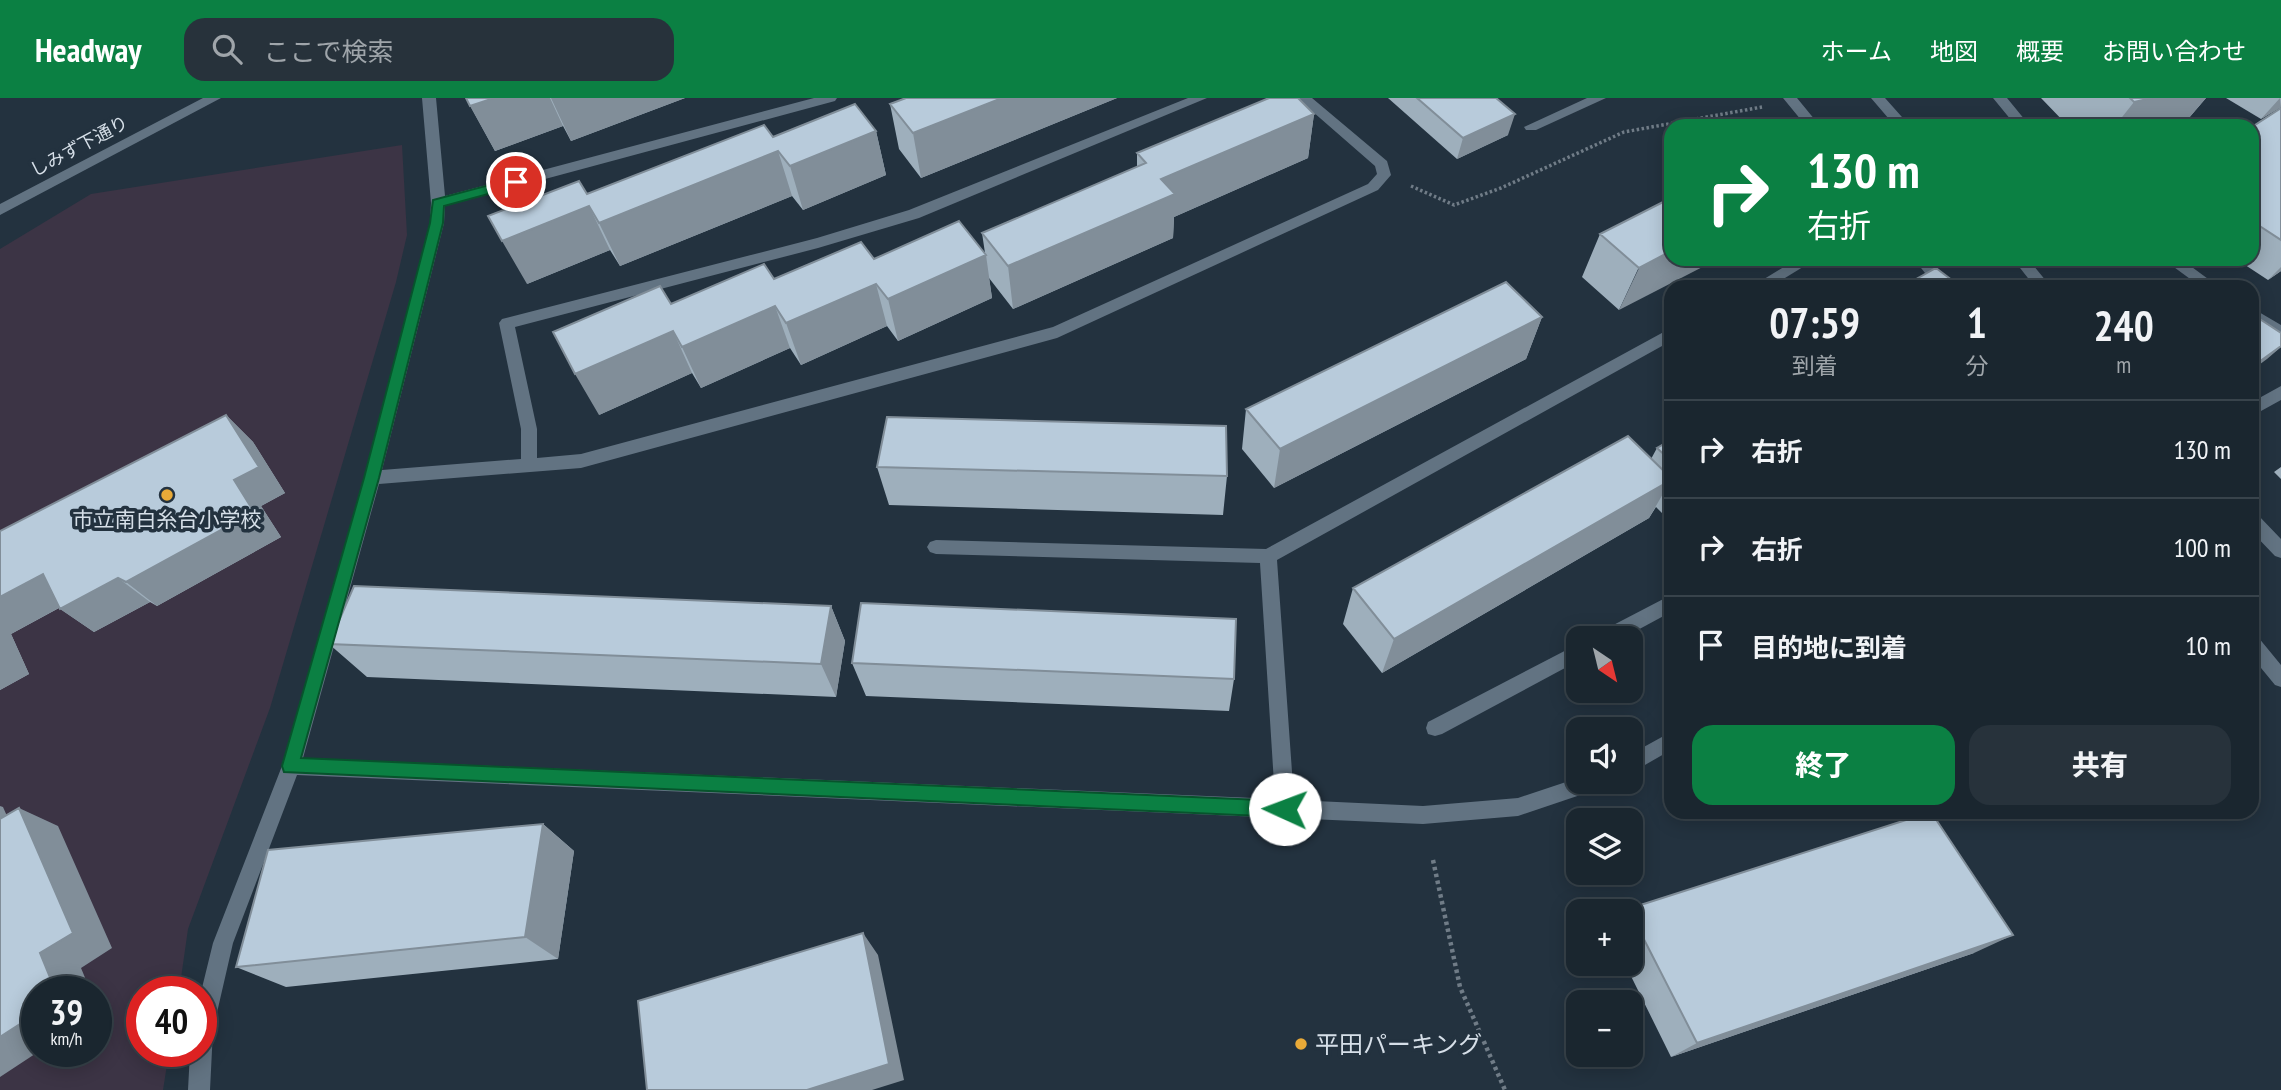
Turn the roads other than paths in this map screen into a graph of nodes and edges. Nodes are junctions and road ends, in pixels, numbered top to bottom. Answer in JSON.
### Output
{"nodes":[{"id":1,"x":214,"y":98,"type":"edge"},
{"id":2,"x":429,"y":98,"type":"edge"},
{"id":3,"x":830,"y":98,"type":"edge"},
{"id":4,"x":1200,"y":98,"type":"edge"},
{"id":5,"x":1304,"y":98,"type":"edge"},
{"id":6,"x":1599,"y":98,"type":"edge"},
{"id":7,"x":1790,"y":98,"type":"edge"},
{"id":8,"x":1878,"y":98,"type":"edge"},
{"id":9,"x":2000,"y":98,"type":"edge"},
{"id":10,"x":1807,"y":119,"type":"edge"},
{"id":11,"x":1897,"y":119,"type":"edge"},
{"id":12,"x":2016,"y":119,"type":"edge"},
{"id":13,"x":1531,"y":127,"type":"dead end"},
{"id":14,"x":438,"y":203,"type":"junction"},
{"id":15,"x":0,"y":210,"type":"edge"},
{"id":16,"x":1796,"y":266,"type":"edge"},
{"id":17,"x":1927,"y":266,"type":"edge"},
{"id":18,"x":2026,"y":266,"type":"edge"},
{"id":19,"x":2180,"y":266,"type":"edge"},
{"id":20,"x":1771,"y":280,"type":"edge"},
{"id":21,"x":1938,"y":280,"type":"edge"},
{"id":22,"x":2038,"y":280,"type":"edge"},
{"id":23,"x":2202,"y":280,"type":"edge"},
{"id":24,"x":2259,"y":319,"type":"edge"},
{"id":25,"x":2281,"y":333,"type":"edge"},
{"id":26,"x":1664,"y":338,"type":"edge"},
{"id":27,"x":2281,"y":392,"type":"edge"},
{"id":28,"x":2259,"y":406,"type":"edge"},
{"id":29,"x":529,"y":466,"type":"junction"},
{"id":30,"x":372,"y":478,"type":"junction"},
{"id":31,"x":2259,"y":527,"type":"edge"},
{"id":32,"x":936,"y":547,"type":"dead end"},
{"id":33,"x":2281,"y":551,"type":"edge"},
{"id":34,"x":1268,"y":556,"type":"junction"},
{"id":35,"x":1664,"y":607,"type":"edge"},
{"id":36,"x":1628,"y":626,"type":"edge"},
{"id":37,"x":2259,"y":652,"type":"edge"},
{"id":38,"x":1566,"y":658,"type":"edge"},
{"id":39,"x":2281,"y":679,"type":"edge"},
{"id":40,"x":1434,"y":728,"type":"dead end"},
{"id":41,"x":1664,"y":744,"type":"edge"},
{"id":42,"x":1643,"y":757,"type":"edge"},
{"id":43,"x":290,"y":766,"type":"junction"},
{"id":44,"x":1566,"y":791,"type":"edge"},
{"id":45,"x":1285,"y":809,"type":"junction"},
{"id":46,"x":200,"y":1090,"type":"edge"}],
"edges":[{"from":1,"to":15,"type":"street","name":"しみず下通り"},
{"from":2,"to":14,"type":"street"},
{"from":3,"to":14,"type":"street"},
{"from":4,"to":29,"type":"street"},
{"from":5,"to":29,"type":"street"},
{"from":6,"to":13,"type":"street"},
{"from":7,"to":10,"type":"street"},
{"from":8,"to":11,"type":"street"},
{"from":9,"to":12,"type":"street"},
{"from":14,"to":30,"type":"street"},
{"from":16,"to":20,"type":"street"},
{"from":17,"to":21,"type":"street"},
{"from":18,"to":22,"type":"street"},
{"from":19,"to":23,"type":"street"},
{"from":24,"to":25,"type":"street"},
{"from":26,"to":34,"type":"street"},
{"from":27,"to":28,"type":"street"},
{"from":29,"to":30,"type":"street"},
{"from":30,"to":43,"type":"street"},
{"from":31,"to":33,"type":"street"},
{"from":32,"to":34,"type":"street"},
{"from":34,"to":45,"type":"street"},
{"from":35,"to":36,"type":"street"},
{"from":37,"to":39,"type":"street"},
{"from":38,"to":40,"type":"street"},
{"from":41,"to":42,"type":"street"},
{"from":43,"to":45,"type":"street"},
{"from":43,"to":46,"type":"street"},
{"from":44,"to":45,"type":"street"}]}
